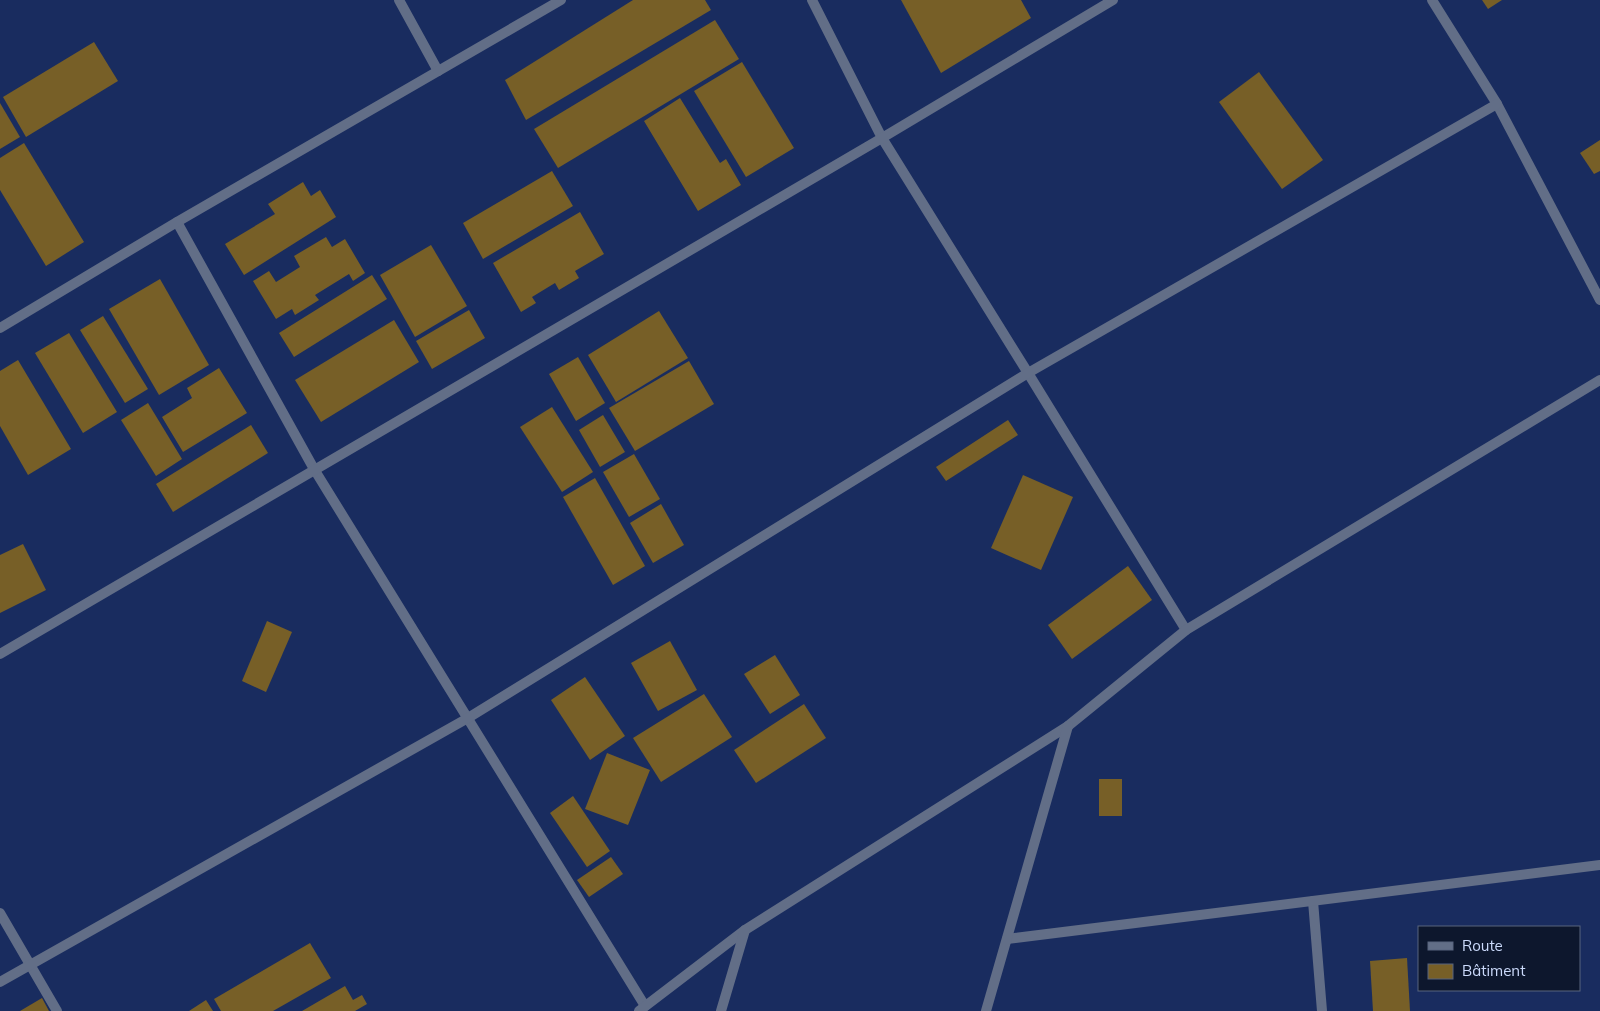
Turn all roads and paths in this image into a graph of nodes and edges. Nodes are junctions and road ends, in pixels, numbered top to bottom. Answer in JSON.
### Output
{"nodes":[{"id":1,"x":399,"y":0,"type":"edge"},
{"id":2,"x":561,"y":0,"type":"edge"},
{"id":3,"x":812,"y":0,"type":"edge"},
{"id":4,"x":1113,"y":0,"type":"edge"},
{"id":5,"x":1432,"y":0,"type":"edge"},
{"id":6,"x":438,"y":71,"type":"junction"},
{"id":7,"x":1497,"y":104,"type":"junction"},
{"id":8,"x":882,"y":138,"type":"junction"},
{"id":9,"x":176,"y":222,"type":"junction"},
{"id":10,"x":1600,"y":300,"type":"edge"},
{"id":11,"x":0,"y":328,"type":"edge"},
{"id":12,"x":1028,"y":373,"type":"junction"},
{"id":13,"x":1600,"y":380,"type":"edge"},
{"id":14,"x":314,"y":469,"type":"junction"},
{"id":15,"x":1186,"y":630,"type":"junction"},
{"id":16,"x":0,"y":654,"type":"edge"},
{"id":17,"x":468,"y":718,"type":"junction"},
{"id":18,"x":1068,"y":726,"type":"junction"},
{"id":19,"x":1600,"y":865,"type":"edge"},
{"id":20,"x":1313,"y":901,"type":"junction"},
{"id":21,"x":0,"y":914,"type":"edge"},
{"id":22,"x":745,"y":930,"type":"junction"},
{"id":23,"x":1007,"y":939,"type":"junction"},
{"id":24,"x":29,"y":965,"type":"junction"},
{"id":25,"x":0,"y":982,"type":"edge"},
{"id":26,"x":642,"y":1008,"type":"edge"},
{"id":27,"x":57,"y":1011,"type":"edge"},
{"id":28,"x":721,"y":1011,"type":"edge"},
{"id":29,"x":986,"y":1011,"type":"edge"},
{"id":30,"x":1322,"y":1011,"type":"edge"}],
"edges":[{"from":1,"to":6,"type":"street"},
{"from":2,"to":6,"type":"street"},
{"from":3,"to":8,"type":"street"},
{"from":4,"to":8,"type":"street"},
{"from":5,"to":7,"type":"street"},
{"from":6,"to":9,"type":"street"},
{"from":7,"to":10,"type":"street"},
{"from":7,"to":12,"type":"street"},
{"from":8,"to":12,"type":"street"},
{"from":8,"to":14,"type":"street"},
{"from":9,"to":11,"type":"street"},
{"from":9,"to":14,"type":"street"},
{"from":12,"to":15,"type":"street"},
{"from":12,"to":17,"type":"street"},
{"from":13,"to":15,"type":"street"},
{"from":14,"to":16,"type":"street"},
{"from":14,"to":17,"type":"street"},
{"from":15,"to":18,"type":"street"},
{"from":17,"to":24,"type":"street"},
{"from":17,"to":26,"type":"street"},
{"from":18,"to":22,"type":"street"},
{"from":18,"to":23,"type":"street"},
{"from":19,"to":20,"type":"street"},
{"from":20,"to":23,"type":"street"},
{"from":20,"to":30,"type":"street"},
{"from":21,"to":24,"type":"street"},
{"from":22,"to":26,"type":"street"},
{"from":22,"to":28,"type":"street"},
{"from":23,"to":29,"type":"street"},
{"from":24,"to":25,"type":"street"},
{"from":24,"to":27,"type":"street"}]}
